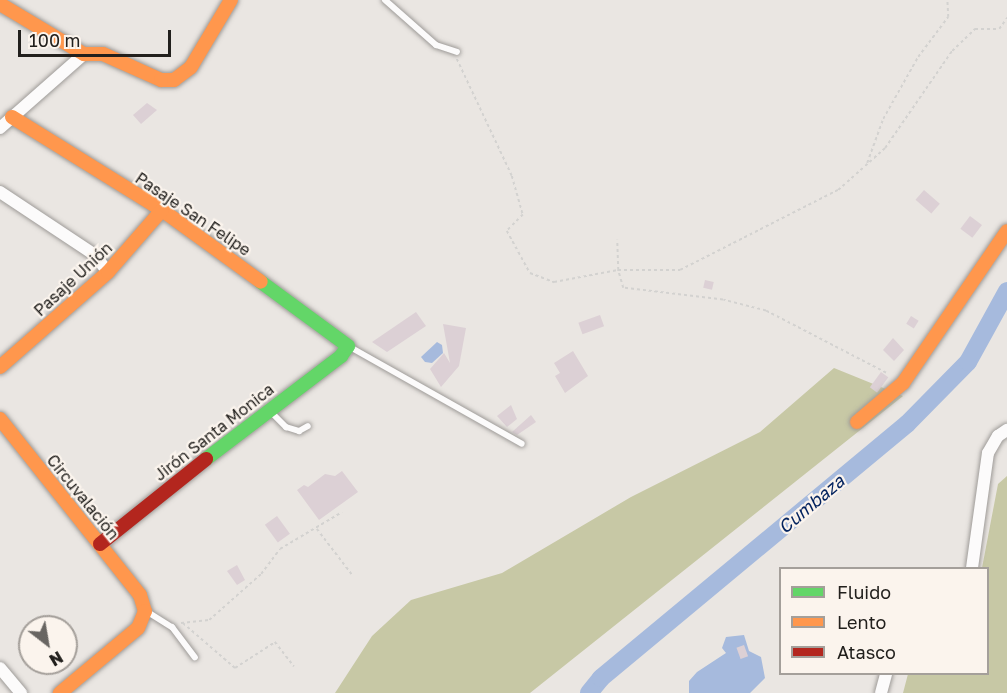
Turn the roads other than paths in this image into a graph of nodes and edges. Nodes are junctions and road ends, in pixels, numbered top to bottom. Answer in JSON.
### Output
{"nodes":[{"id":1,"x":231,"y":0,"type":"edge"},
{"id":2,"x":385,"y":0,"type":"edge"},
{"id":3,"x":0,"y":4,"type":"edge"},
{"id":4,"x":457,"y":52,"type":"road end"},
{"id":5,"x":84,"y":54,"type":"junction"},
{"id":6,"x":12,"y":117,"type":"junction"},
{"id":7,"x":0,"y":128,"type":"edge"},
{"id":8,"x":0,"y":192,"type":"edge"},
{"id":9,"x":162,"y":210,"type":"junction"},
{"id":10,"x":1007,"y":231,"type":"edge"},
{"id":11,"x":108,"y":272,"type":"junction"},
{"id":12,"x":348,"y":346,"type":"junction"},
{"id":13,"x":0,"y":367,"type":"edge"},
{"id":14,"x":268,"y":409,"type":"junction"},
{"id":15,"x":0,"y":420,"type":"edge"},
{"id":16,"x":857,"y":422,"type":"dead end"},
{"id":17,"x":308,"y":426,"type":"dead end"},
{"id":18,"x":1007,"y":429,"type":"edge"},
{"id":19,"x":522,"y":444,"type":"dead end"},
{"id":20,"x":99,"y":544,"type":"junction"},
{"id":21,"x":972,"y":567,"type":"edge"},
{"id":22,"x":145,"y":610,"type":"junction"},
{"id":23,"x":195,"y":657,"type":"dead end"},
{"id":24,"x":0,"y":668,"type":"edge"},
{"id":25,"x":886,"y":675,"type":"edge"},
{"id":26,"x":21,"y":693,"type":"edge"},
{"id":27,"x":60,"y":693,"type":"edge"},
{"id":28,"x":881,"y":693,"type":"edge"}],
"edges":[{"from":1,"to":5,"type":"street"},
{"from":2,"to":4,"type":"lane"},
{"from":3,"to":5,"type":"street"},
{"from":5,"to":6,"type":"street"},
{"from":6,"to":7,"type":"street"},
{"from":6,"to":9,"type":"street","name":"Pasaje San Felipe"},
{"from":8,"to":11,"type":"street"},
{"from":9,"to":11,"type":"street","name":"Pasaje Unión"},
{"from":9,"to":12,"type":"street","name":"Pasaje San Felipe"},
{"from":10,"to":16,"type":"street"},
{"from":11,"to":13,"type":"street","name":"Pasaje Unión"},
{"from":12,"to":14,"type":"street","name":"Jirón Santa Monica"},
{"from":12,"to":19,"type":"lane"},
{"from":14,"to":17,"type":"lane"},
{"from":14,"to":20,"type":"street","name":"Jirón Santa Monica"},
{"from":15,"to":20,"type":"street","name":"Circuvalación"},
{"from":18,"to":21,"type":"street"},
{"from":20,"to":22,"type":"street","name":"Circuvalación"},
{"from":22,"to":23,"type":"lane"},
{"from":22,"to":27,"type":"street"},
{"from":24,"to":26,"type":"street"},
{"from":25,"to":28,"type":"street"}]}
